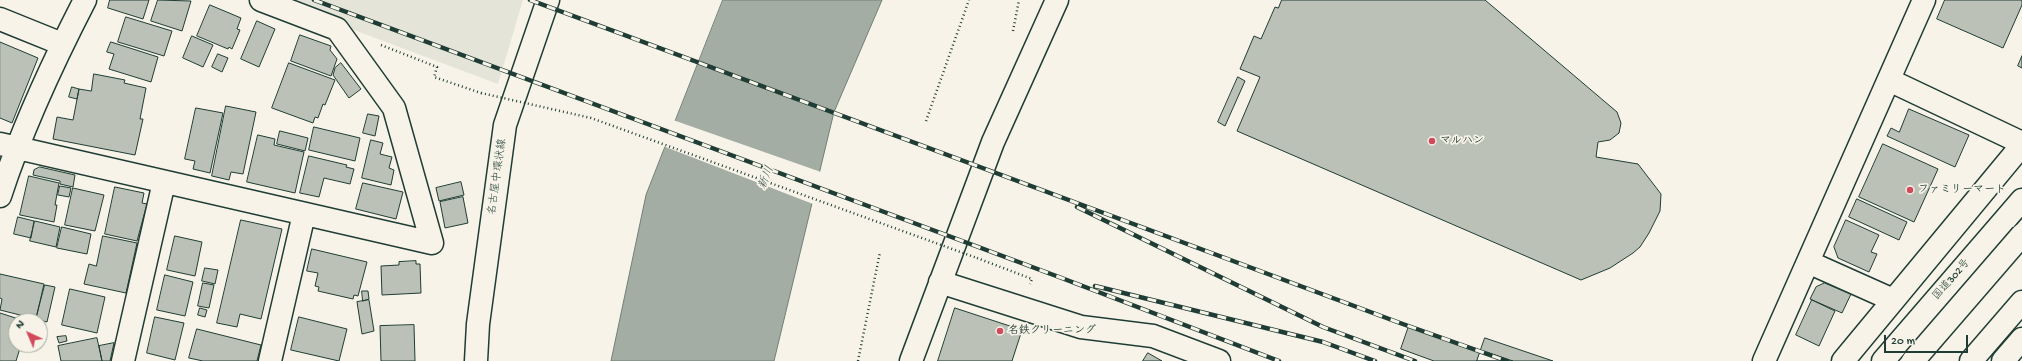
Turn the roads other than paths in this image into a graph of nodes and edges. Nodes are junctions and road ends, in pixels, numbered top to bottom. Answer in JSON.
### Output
{"nodes":[{"id":1,"x":85,"y":0,"type":"edge"},
{"id":2,"x":261,"y":0,"type":"edge"},
{"id":3,"x":548,"y":0,"type":"edge"},
{"id":4,"x":1057,"y":0,"type":"edge"},
{"id":5,"x":1924,"y":0,"type":"edge"},
{"id":6,"x":0,"y":20,"type":"edge"},
{"id":7,"x":62,"y":44,"type":"junction"},
{"id":8,"x":1889,"y":80,"type":"junction"},
{"id":9,"x":2022,"y":144,"type":"edge"},
{"id":10,"x":8,"y":146,"type":"edge"},
{"id":11,"x":164,"y":182,"type":"junction"},
{"id":12,"x":0,"y":196,"type":"edge"},
{"id":13,"x":2022,"y":200,"type":"edge"},
{"id":14,"x":304,"y":214,"type":"junction"},
{"id":15,"x":2022,"y":235,"type":"edge"},
{"id":16,"x":1808,"y":262,"type":"junction"},
{"id":17,"x":940,"y":282,"type":"junction"},
{"id":18,"x":1893,"y":300,"type":"junction"},
{"id":19,"x":2022,"y":302,"type":"edge"},
{"id":20,"x":2022,"y":339,"type":"edge"},
{"id":21,"x":123,"y":361,"type":"edge"},
{"id":22,"x":270,"y":361,"type":"edge"},
{"id":23,"x":476,"y":361,"type":"edge"},
{"id":24,"x":911,"y":361,"type":"edge"},
{"id":25,"x":1219,"y":361,"type":"edge"},
{"id":26,"x":1764,"y":361,"type":"edge"},
{"id":27,"x":1843,"y":361,"type":"edge"},
{"id":28,"x":1883,"y":361,"type":"edge"},
{"id":29,"x":1913,"y":361,"type":"edge"},
{"id":30,"x":1971,"y":361,"type":"edge"},
{"id":31,"x":2003,"y":361,"type":"edge"}],
"edges":[{"from":1,"to":7,"type":"main road"},
{"from":2,"to":14,"type":"main road"},
{"from":3,"to":23,"type":"main road","name":"名古屋中環状線"},
{"from":4,"to":17,"type":"main road"},
{"from":5,"to":8,"type":"main road"},
{"from":6,"to":7,"type":"main road"},
{"from":7,"to":10,"type":"main road"},
{"from":8,"to":9,"type":"main road"},
{"from":8,"to":16,"type":"main road"},
{"from":9,"to":18,"type":"main road"},
{"from":10,"to":11,"type":"main road"},
{"from":10,"to":12,"type":"main road"},
{"from":11,"to":14,"type":"main road"},
{"from":11,"to":21,"type":"main road"},
{"from":13,"to":28,"type":"main road","name":"国道302号"},
{"from":14,"to":22,"type":"main road"},
{"from":15,"to":29,"type":"main road","bridge":true},
{"from":16,"to":18,"type":"main road"},
{"from":16,"to":26,"type":"main road"},
{"from":17,"to":24,"type":"main road"},
{"from":17,"to":25,"type":"main road"},
{"from":18,"to":27,"type":"main road"},
{"from":19,"to":30,"type":"main road"},
{"from":20,"to":31,"type":"main road"}]}
